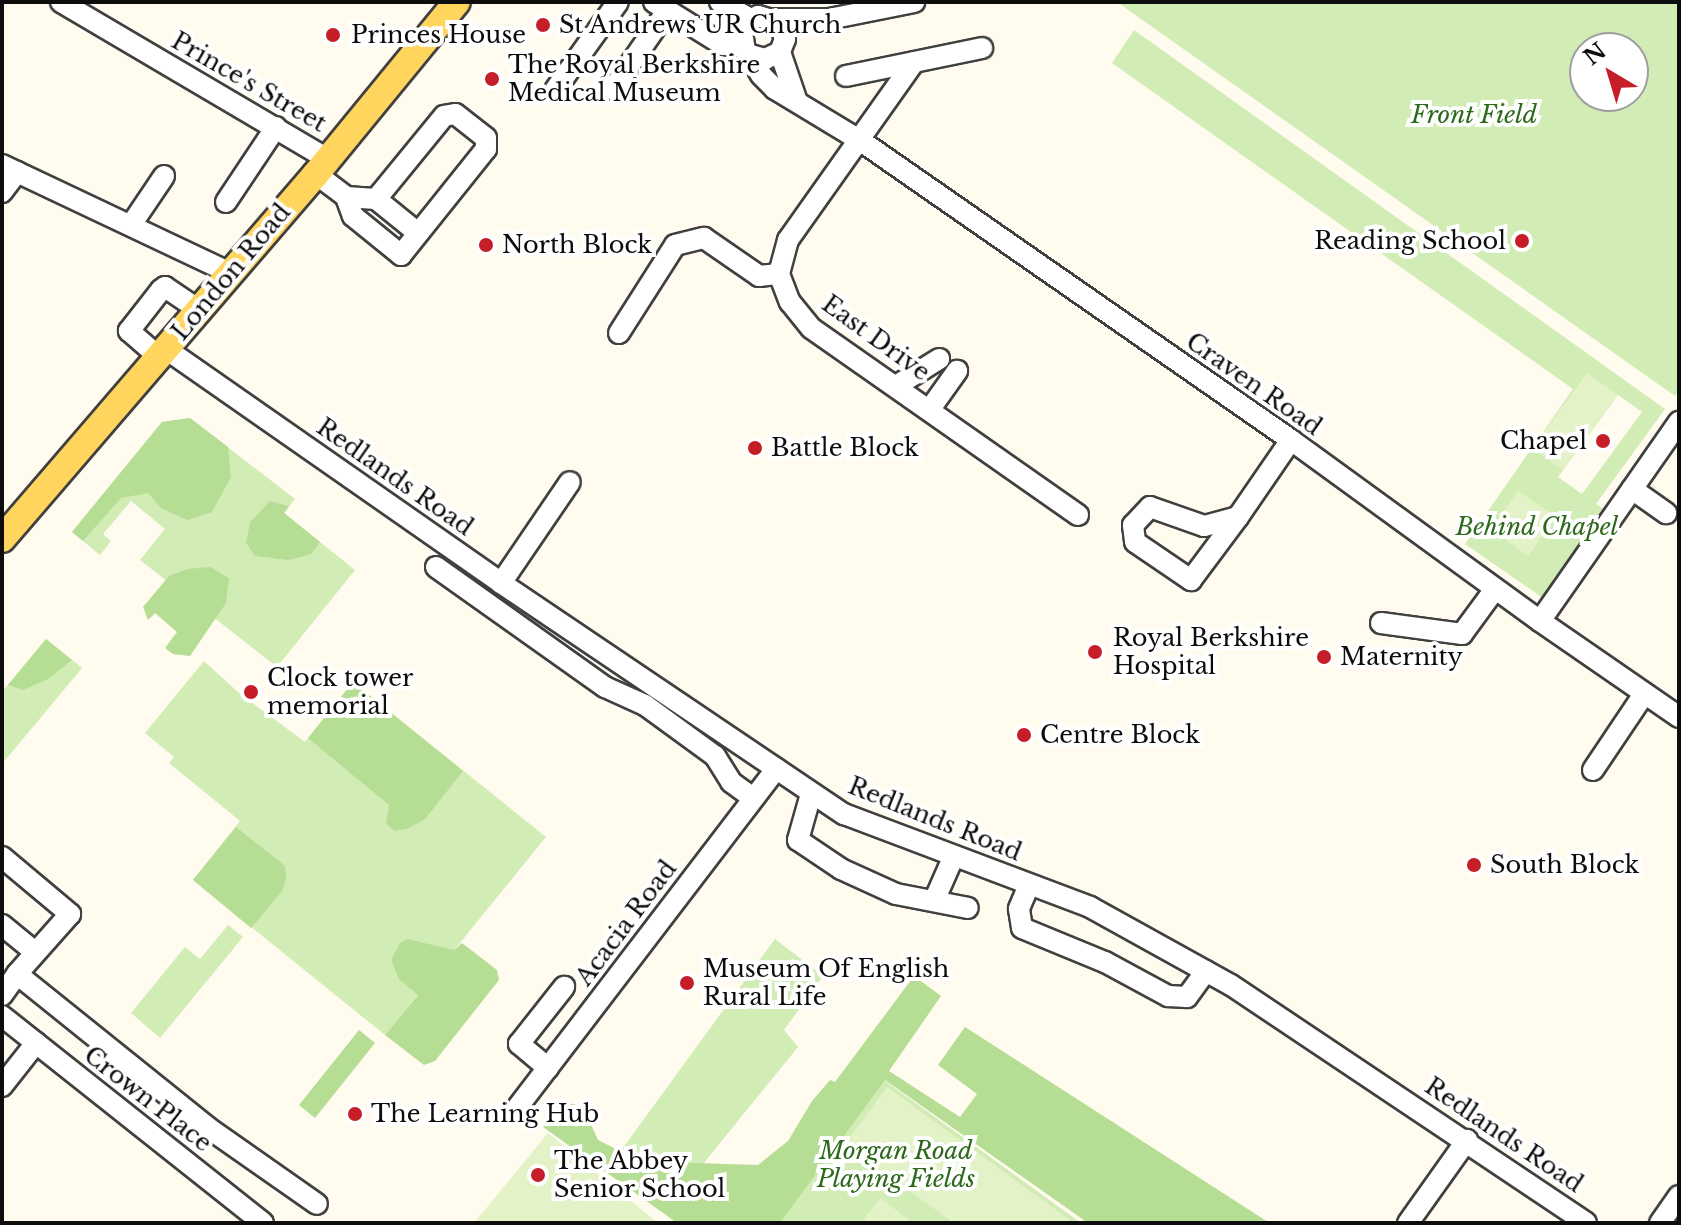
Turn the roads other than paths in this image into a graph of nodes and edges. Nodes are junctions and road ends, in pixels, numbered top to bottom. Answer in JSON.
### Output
{"nodes":[{"id":1,"x":61,"y":2,"type":"edge"},
{"id":2,"x":457,"y":2,"type":"edge"},
{"id":3,"x":618,"y":2,"type":"edge"},
{"id":4,"x":720,"y":2,"type":"edge"},
{"id":5,"x":914,"y":2,"type":"edge"},
{"id":6,"x":661,"y":6,"type":"edge"},
{"id":7,"x":751,"y":19,"type":"junction"},
{"id":8,"x":775,"y":19,"type":"junction"},
{"id":9,"x":829,"y":19,"type":"junction"},
{"id":10,"x":782,"y":46,"type":"junction"},
{"id":11,"x":982,"y":48,"type":"dead end"},
{"id":12,"x":747,"y":49,"type":"junction"},
{"id":13,"x":914,"y":62,"type":"junction"},
{"id":14,"x":846,"y":76,"type":"dead end"},
{"id":15,"x":613,"y":89,"type":"dead end"},
{"id":16,"x":555,"y":90,"type":"dead end"},
{"id":17,"x":796,"y":99,"type":"junction"},
{"id":18,"x":276,"y":127,"type":"junction"},
{"id":19,"x":861,"y":141,"type":"junction"},
{"id":20,"x":322,"y":167,"type":"junction"},
{"id":21,"x":10,"y":168,"type":"edge"},
{"id":22,"x":164,"y":176,"type":"dead end"},
{"id":23,"x":2,"y":192,"type":"edge"},
{"id":24,"x":346,"y":197,"type":"junction"},
{"id":25,"x":376,"y":199,"type":"junction"},
{"id":26,"x":226,"y":202,"type":"dead end"},
{"id":27,"x":131,"y":225,"type":"junction"},
{"id":28,"x":418,"y":233,"type":"junction"},
{"id":29,"x":230,"y":273,"type":"junction"},
{"id":30,"x":779,"y":274,"type":"junction"},
{"id":31,"x":199,"y":310,"type":"junction"},
{"id":32,"x":619,"y":333,"type":"dead end"},
{"id":33,"x":163,"y":353,"type":"junction"},
{"id":34,"x":939,"y":359,"type":"dead end"},
{"id":35,"x":957,"y":371,"type":"dead end"},
{"id":36,"x":896,"y":386,"type":"junction"},
{"id":37,"x":930,"y":409,"type":"junction"},
{"id":38,"x":1679,"y":422,"type":"edge"},
{"id":39,"x":1291,"y":440,"type":"junction"},
{"id":40,"x":570,"y":482,"type":"dead end"},
{"id":41,"x":1632,"y":489,"type":"junction"},
{"id":42,"x":1666,"y":513,"type":"dead end"},
{"id":43,"x":1078,"y":515,"type":"dead end"},
{"id":44,"x":1238,"y":517,"type":"junction"},
{"id":45,"x":2,"y":539,"type":"edge"},
{"id":46,"x":436,"y":567,"type":"dead end"},
{"id":47,"x":501,"y":583,"type":"junction"},
{"id":48,"x":1495,"y":589,"type":"junction"},
{"id":49,"x":1540,"y":621,"type":"junction"},
{"id":50,"x":1381,"y":623,"type":"dead end"},
{"id":51,"x":1644,"y":694,"type":"junction"},
{"id":52,"x":1679,"y":717,"type":"edge"},
{"id":53,"x":776,"y":769,"type":"junction"},
{"id":54,"x":1593,"y":770,"type":"dead end"},
{"id":55,"x":811,"y":794,"type":"junction"},
{"id":56,"x":753,"y":798,"type":"junction"},
{"id":57,"x":2,"y":857,"type":"edge"},
{"id":58,"x":953,"y":858,"type":"junction"},
{"id":59,"x":1029,"y":885,"type":"junction"},
{"id":60,"x":934,"y":901,"type":"junction"},
{"id":61,"x":968,"y":908,"type":"dead end"},
{"id":62,"x":2,"y":925,"type":"edge"},
{"id":63,"x":35,"y":952,"type":"junction"},
{"id":64,"x":1206,"y":971,"type":"junction"},
{"id":65,"x":17,"y":974,"type":"junction"},
{"id":66,"x":564,"y":987,"type":"dead end"},
{"id":67,"x":2,"y":995,"type":"edge"},
{"id":68,"x":2,"y":1016,"type":"edge"},
{"id":69,"x":36,"y":1043,"type":"junction"},
{"id":70,"x":548,"y":1068,"type":"junction"},
{"id":71,"x":2,"y":1086,"type":"edge"},
{"id":72,"x":517,"y":1108,"type":"dead end"},
{"id":73,"x":1467,"y":1140,"type":"junction"},
{"id":74,"x":1679,"y":1196,"type":"edge"},
{"id":75,"x":317,"y":1204,"type":"dead end"},
{"id":76,"x":263,"y":1223,"type":"edge"},
{"id":77,"x":1408,"y":1223,"type":"edge"},
{"id":78,"x":1586,"y":1223,"type":"edge"},
{"id":79,"x":1660,"y":1223,"type":"edge"}],
"edges":[{"from":1,"to":18,"type":"street","name":"Prince's Street"},
{"from":2,"to":20,"type":"main road","name":"London Road"},
{"from":3,"to":16,"type":"street"},
{"from":4,"to":7,"type":"street"},
{"from":5,"to":9,"type":"street"},
{"from":6,"to":12,"type":"street"},
{"from":6,"to":15,"type":"street"},
{"from":7,"to":8,"type":"street"},
{"from":7,"to":12,"type":"street"},
{"from":8,"to":9,"type":"street"},
{"from":8,"to":10,"type":"street"},
{"from":9,"to":10,"type":"street"},
{"from":10,"to":12,"type":"street"},
{"from":10,"to":17,"type":"street"},
{"from":11,"to":13,"type":"street"},
{"from":12,"to":17,"type":"street","name":"Craven Road"},
{"from":13,"to":14,"type":"street"},
{"from":13,"to":19,"type":"street"},
{"from":17,"to":19,"type":"street","name":"Craven Road"},
{"from":18,"to":20,"type":"street","name":"Prince's Street"},
{"from":18,"to":26,"type":"street"},
{"from":19,"to":30,"type":"street"},
{"from":19,"to":39,"type":"street","name":"Craven Road"},
{"from":20,"to":24,"type":"street","name":"Prince's Street"},
{"from":20,"to":29,"type":"main road","name":"London Road"},
{"from":21,"to":23,"type":"street"},
{"from":21,"to":27,"type":"street"},
{"from":22,"to":27,"type":"street"},
{"from":24,"to":25,"type":"street"},
{"from":24,"to":28,"type":"street","name":"Prince's Street"},
{"from":25,"to":28,"type":"street"},
{"from":25,"to":28,"type":"street"},
{"from":27,"to":29,"type":"street"},
{"from":29,"to":31,"type":"main road","name":"London Road"},
{"from":30,"to":32,"type":"street"},
{"from":30,"to":36,"type":"street","name":"East Drive"},
{"from":31,"to":33,"type":"main road","name":"London Road"},
{"from":31,"to":33,"type":"street","name":"Redlands Road"},
{"from":33,"to":45,"type":"main road","name":"London Road"},
{"from":33,"to":47,"type":"street","name":"Redlands Road"},
{"from":34,"to":36,"type":"street"},
{"from":35,"to":37,"type":"street"},
{"from":36,"to":37,"type":"street","name":"East Drive"},
{"from":37,"to":43,"type":"street","name":"East Drive"},
{"from":38,"to":41,"type":"street"},
{"from":39,"to":44,"type":"street"},
{"from":39,"to":48,"type":"street","name":"Craven Road"},
{"from":40,"to":47,"type":"street"},
{"from":41,"to":42,"type":"street"},
{"from":41,"to":49,"type":"street"},
{"from":44,"to":44,"type":"street"},
{"from":46,"to":56,"type":"street"},
{"from":47,"to":53,"type":"street","name":"Redlands Road"},
{"from":48,"to":49,"type":"street","name":"Craven Road"},
{"from":48,"to":50,"type":"street"},
{"from":49,"to":51,"type":"street","name":"Craven Road"},
{"from":51,"to":52,"type":"street","name":"Craven Road"},
{"from":51,"to":54,"type":"street"},
{"from":53,"to":55,"type":"street","name":"Redlands Road"},
{"from":53,"to":56,"type":"street","name":"Acacia Road"},
{"from":55,"to":58,"type":"street","name":"Redlands Road"},
{"from":55,"to":60,"type":"street"},
{"from":56,"to":70,"type":"street","name":"Acacia Road"},
{"from":57,"to":63,"type":"street"},
{"from":58,"to":59,"type":"street","name":"Redlands Road"},
{"from":58,"to":60,"type":"street"},
{"from":59,"to":64,"type":"street","name":"Redlands Road"},
{"from":59,"to":64,"type":"street"},
{"from":60,"to":61,"type":"street"},
{"from":62,"to":63,"type":"street"},
{"from":63,"to":65,"type":"street"},
{"from":64,"to":73,"type":"street","name":"Redlands Road"},
{"from":65,"to":67,"type":"street"},
{"from":65,"to":75,"type":"street"},
{"from":66,"to":70,"type":"street"},
{"from":68,"to":69,"type":"street","name":"Crown Place"},
{"from":69,"to":71,"type":"street"},
{"from":69,"to":76,"type":"street","name":"Crown Place"},
{"from":70,"to":72,"type":"street","name":"Acacia Road"},
{"from":73,"to":77,"type":"street"},
{"from":73,"to":78,"type":"street","name":"Redlands Road"},
{"from":74,"to":79,"type":"street"}]}
